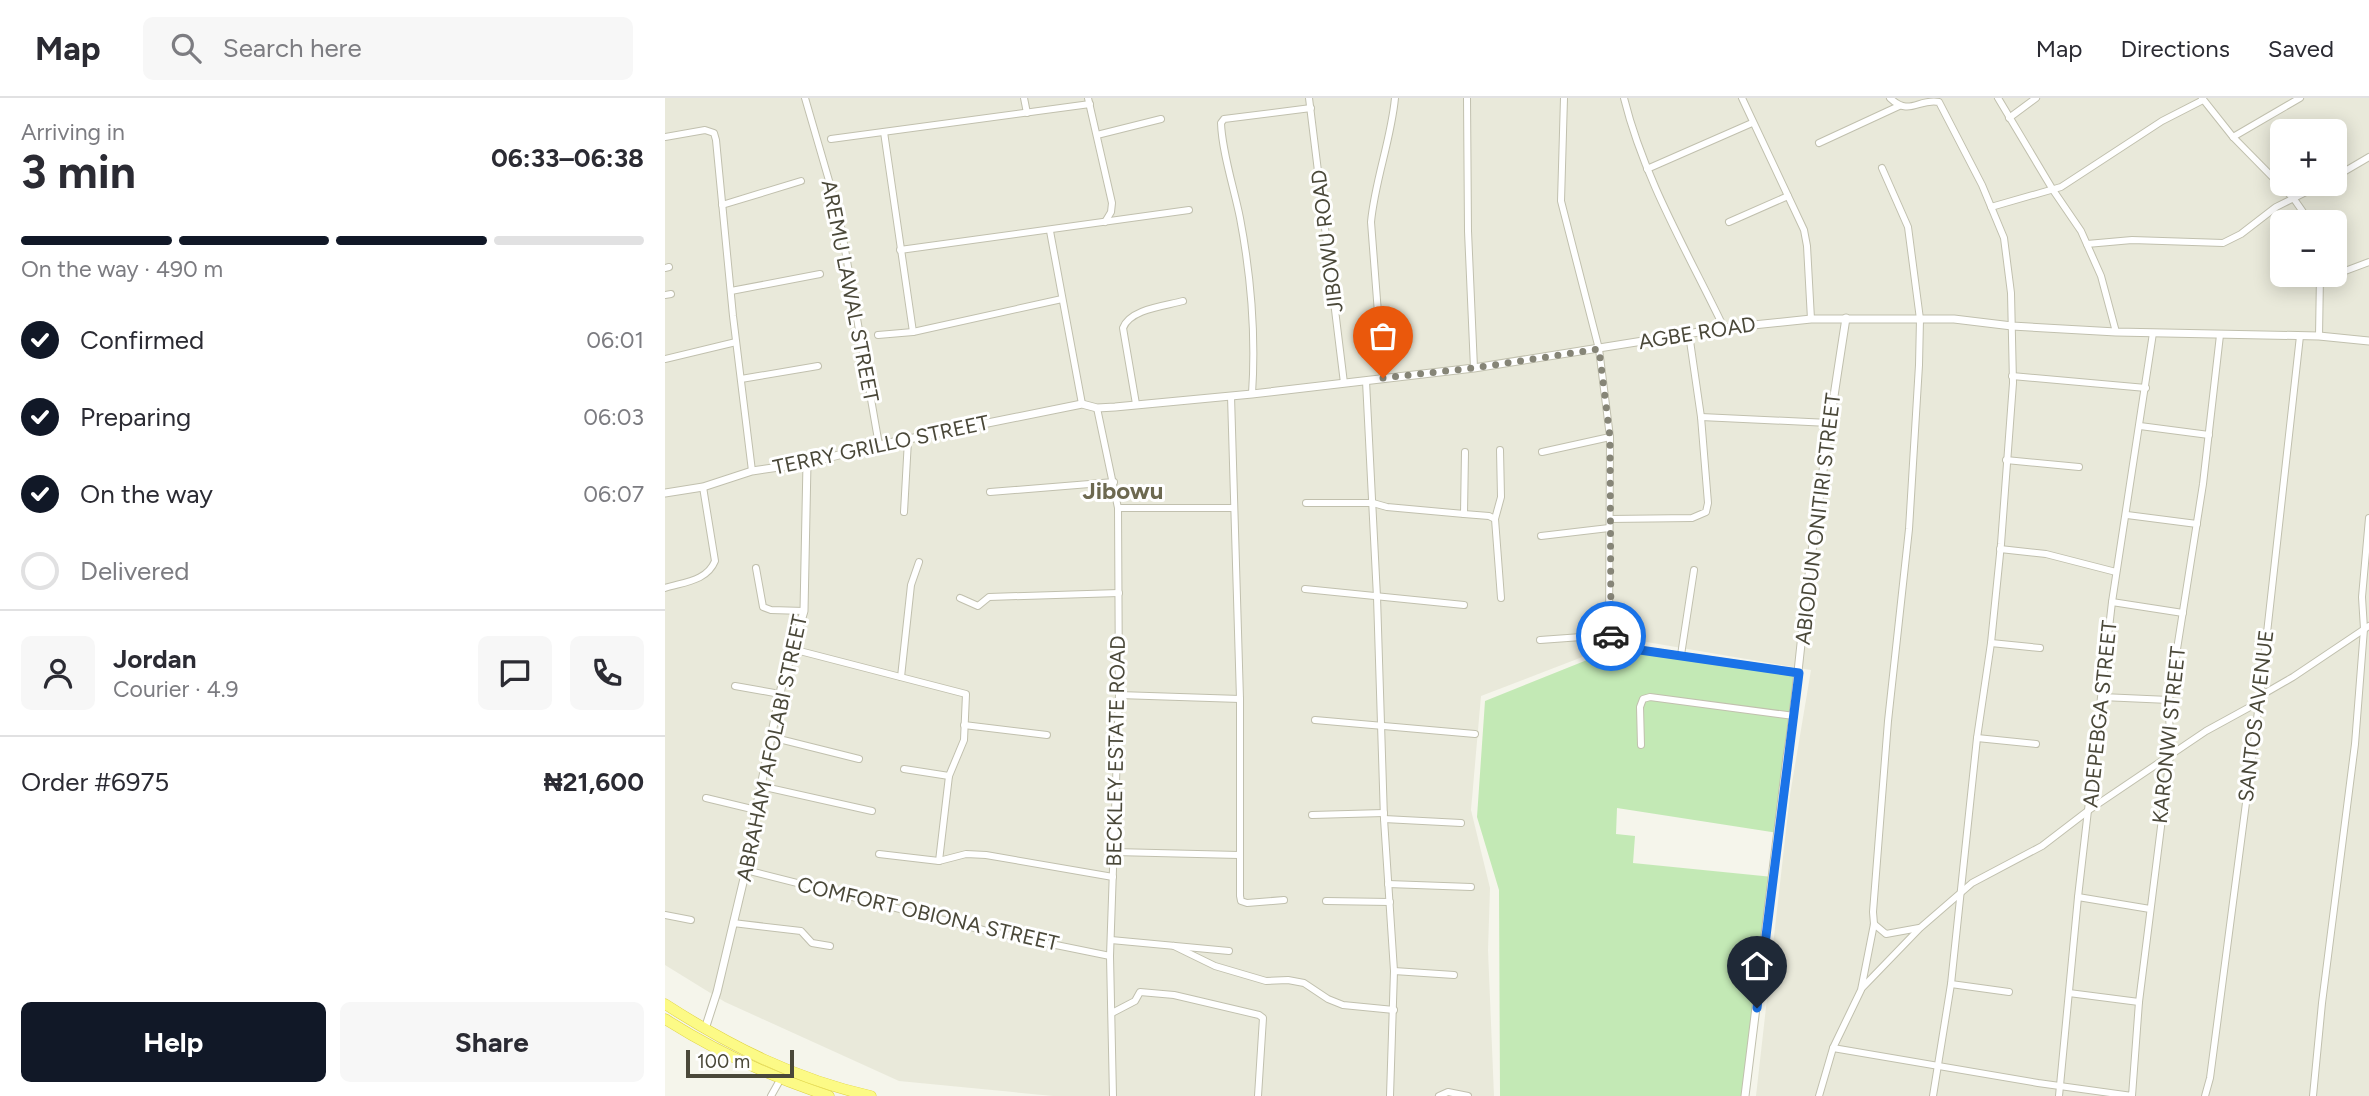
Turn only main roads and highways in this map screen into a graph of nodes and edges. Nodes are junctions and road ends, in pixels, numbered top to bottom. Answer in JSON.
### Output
{"nodes":[{"id":1,"x":665,"y":1004,"type":"edge"},
{"id":2,"x":665,"y":1019,"type":"edge"},
{"id":3,"x":829,"y":1096,"type":"edge"},
{"id":4,"x":871,"y":1096,"type":"edge"}],
"edges":[{"from":1,"to":4,"type":"highway"},
{"from":2,"to":3,"type":"highway"}]}
